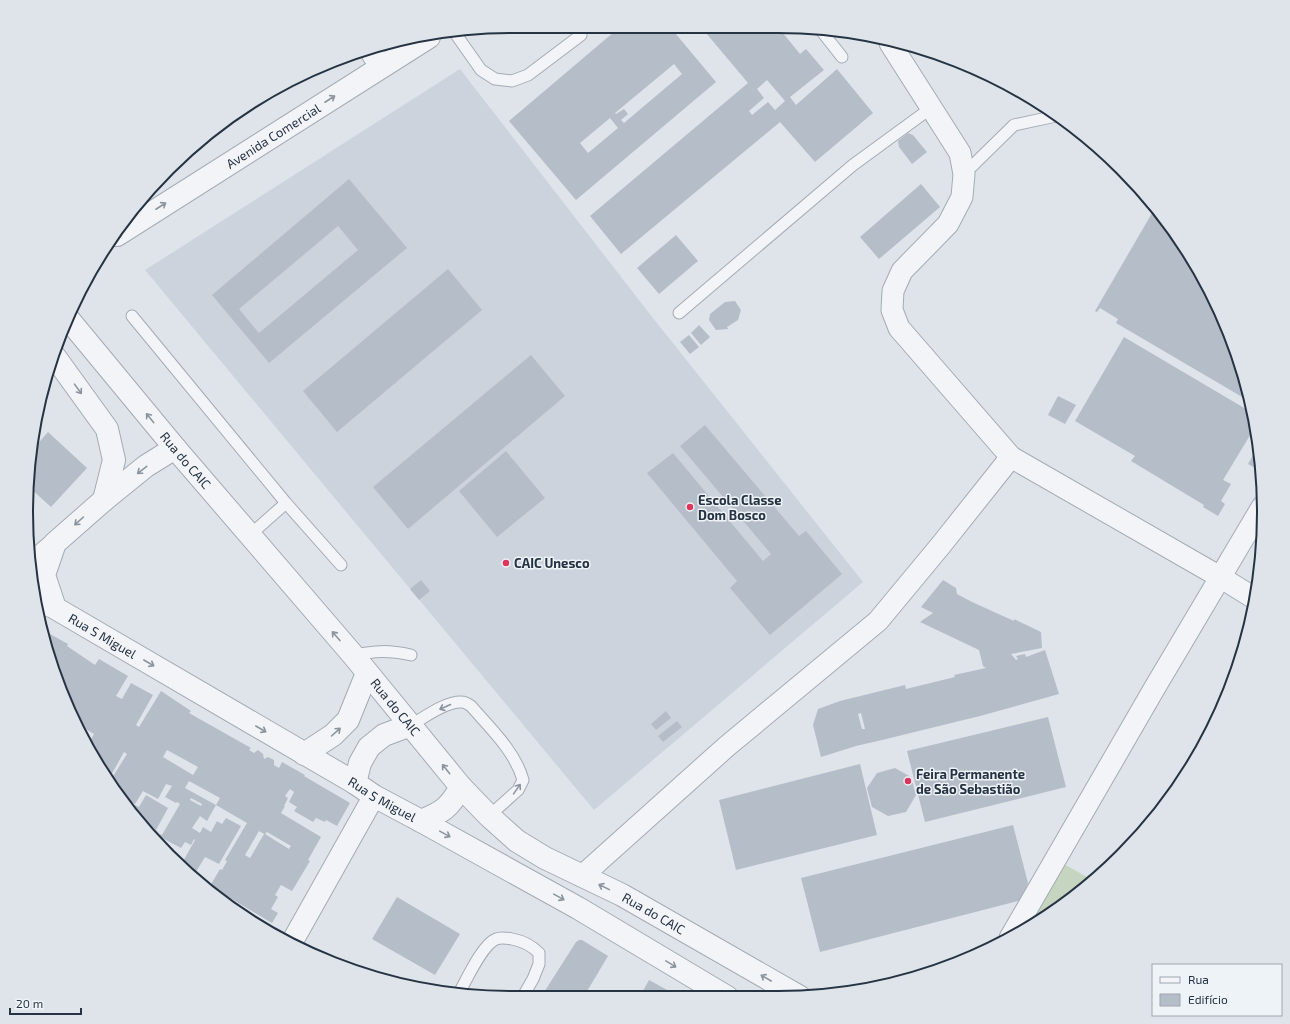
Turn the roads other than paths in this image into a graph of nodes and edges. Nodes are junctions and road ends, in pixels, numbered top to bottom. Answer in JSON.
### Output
{"nodes":[{"id":1,"x":581,"y":35,"type":"dead end"},
{"id":2,"x":457,"y":36,"type":"edge"},
{"id":3,"x":825,"y":36,"type":"edge"},
{"id":4,"x":411,"y":44,"type":"edge"},
{"id":5,"x":892,"y":47,"type":"edge"},
{"id":6,"x":376,"y":57,"type":"edge"},
{"id":7,"x":842,"y":57,"type":"dead end"},
{"id":8,"x":930,"y":108,"type":"junction"},
{"id":9,"x":1049,"y":117,"type":"edge"},
{"id":10,"x":964,"y":174,"type":"junction"},
{"id":11,"x":126,"y":229,"type":"edge"},
{"id":12,"x":679,"y":313,"type":"dead end"},
{"id":13,"x":132,"y":316,"type":"dead end"},
{"id":14,"x":72,"y":323,"type":"edge"},
{"id":15,"x":57,"y":361,"type":"edge"},
{"id":16,"x":174,"y":448,"type":"junction"},
{"id":17,"x":1011,"y":457,"type":"junction"},
{"id":18,"x":104,"y":500,"type":"junction"},
{"id":19,"x":286,"y":503,"type":"junction"},
{"id":20,"x":1257,"y":516,"type":"edge"},
{"id":21,"x":250,"y":535,"type":"junction"},
{"id":22,"x":55,"y":543,"type":"junction"},
{"id":23,"x":36,"y":560,"type":"edge"},
{"id":24,"x":341,"y":565,"type":"dead end"},
{"id":25,"x":1220,"y":577,"type":"junction"},
{"id":26,"x":1250,"y":595,"type":"edge"},
{"id":27,"x":46,"y":605,"type":"edge"},
{"id":28,"x":353,"y":655,"type":"junction"},
{"id":29,"x":411,"y":655,"type":"dead end"},
{"id":30,"x":367,"y":673,"type":"junction"},
{"id":31,"x":411,"y":726,"type":"junction"},
{"id":32,"x":304,"y":754,"type":"junction"},
{"id":33,"x":355,"y":783,"type":"junction"},
{"id":34,"x":461,"y":787,"type":"junction"},
{"id":35,"x":374,"y":796,"type":"junction"},
{"id":36,"x":489,"y":816,"type":"junction"},
{"id":37,"x":421,"y":821,"type":"junction"},
{"id":38,"x":582,"y":876,"type":"junction"},
{"id":39,"x":1016,"y":928,"type":"edge"},
{"id":40,"x":294,"y":939,"type":"edge"},
{"id":41,"x":462,"y":988,"type":"edge"},
{"id":42,"x":526,"y":991,"type":"edge"},
{"id":43,"x":717,"y":991,"type":"edge"},
{"id":44,"x":789,"y":991,"type":"edge"}],
"edges":[{"from":1,"to":2,"type":"lane"},
{"from":3,"to":7,"type":"lane"},
{"from":4,"to":6,"type":"street","name":"Avenida Comercial"},
{"from":5,"to":8,"type":"street"},
{"from":11,"to":6,"type":"street","name":"Avenida Comercial","one_way":true},
{"from":8,"to":10,"type":"street"},
{"from":8,"to":12,"type":"lane"},
{"from":9,"to":10,"type":"lane"},
{"from":10,"to":17,"type":"street"},
{"from":13,"to":19,"type":"lane"},
{"from":16,"to":14,"type":"street","name":"Rua do CAIC","one_way":true},
{"from":15,"to":18,"type":"street","one_way":true},
{"from":16,"to":18,"type":"street","one_way":true},
{"from":16,"to":21,"type":"street","name":"Rua do CAIC"},
{"from":17,"to":25,"type":"street"},
{"from":17,"to":38,"type":"street"},
{"from":18,"to":22,"type":"street","one_way":true},
{"from":19,"to":21,"type":"lane"},
{"from":19,"to":24,"type":"lane"},
{"from":20,"to":25,"type":"street"},
{"from":28,"to":21,"type":"street","name":"Rua do CAIC","one_way":true},
{"from":22,"to":23,"type":"street"},
{"from":22,"to":27,"type":"street"},
{"from":25,"to":26,"type":"street"},
{"from":25,"to":39,"type":"street"},
{"from":27,"to":32,"type":"street","name":"Rua S Miguel","one_way":true},
{"from":28,"to":29,"type":"lane"},
{"from":28,"to":30,"type":"street","name":"Rua do CAIC"},
{"from":30,"to":31,"type":"street","name":"Rua do CAIC"},
{"from":32,"to":30,"type":"street","one_way":true},
{"from":31,"to":33,"type":"street"},
{"from":34,"to":31,"type":"street","name":"Rua do CAIC","one_way":true},
{"from":36,"to":31,"type":"lane","one_way":true},
{"from":32,"to":33,"type":"street","name":"Rua S Miguel"},
{"from":33,"to":35,"type":"street","name":"Rua S Miguel"},
{"from":34,"to":36,"type":"street","name":"Rua do CAIC"},
{"from":34,"to":37,"type":"street"},
{"from":35,"to":37,"type":"street","name":"Rua S Miguel"},
{"from":35,"to":40,"type":"street"},
{"from":36,"to":38,"type":"street","name":"Rua do CAIC"},
{"from":37,"to":43,"type":"street","name":"Rua S Miguel","one_way":true},
{"from":44,"to":38,"type":"street","name":"Rua do CAIC","one_way":true},
{"from":41,"to":42,"type":"lane"}]}
